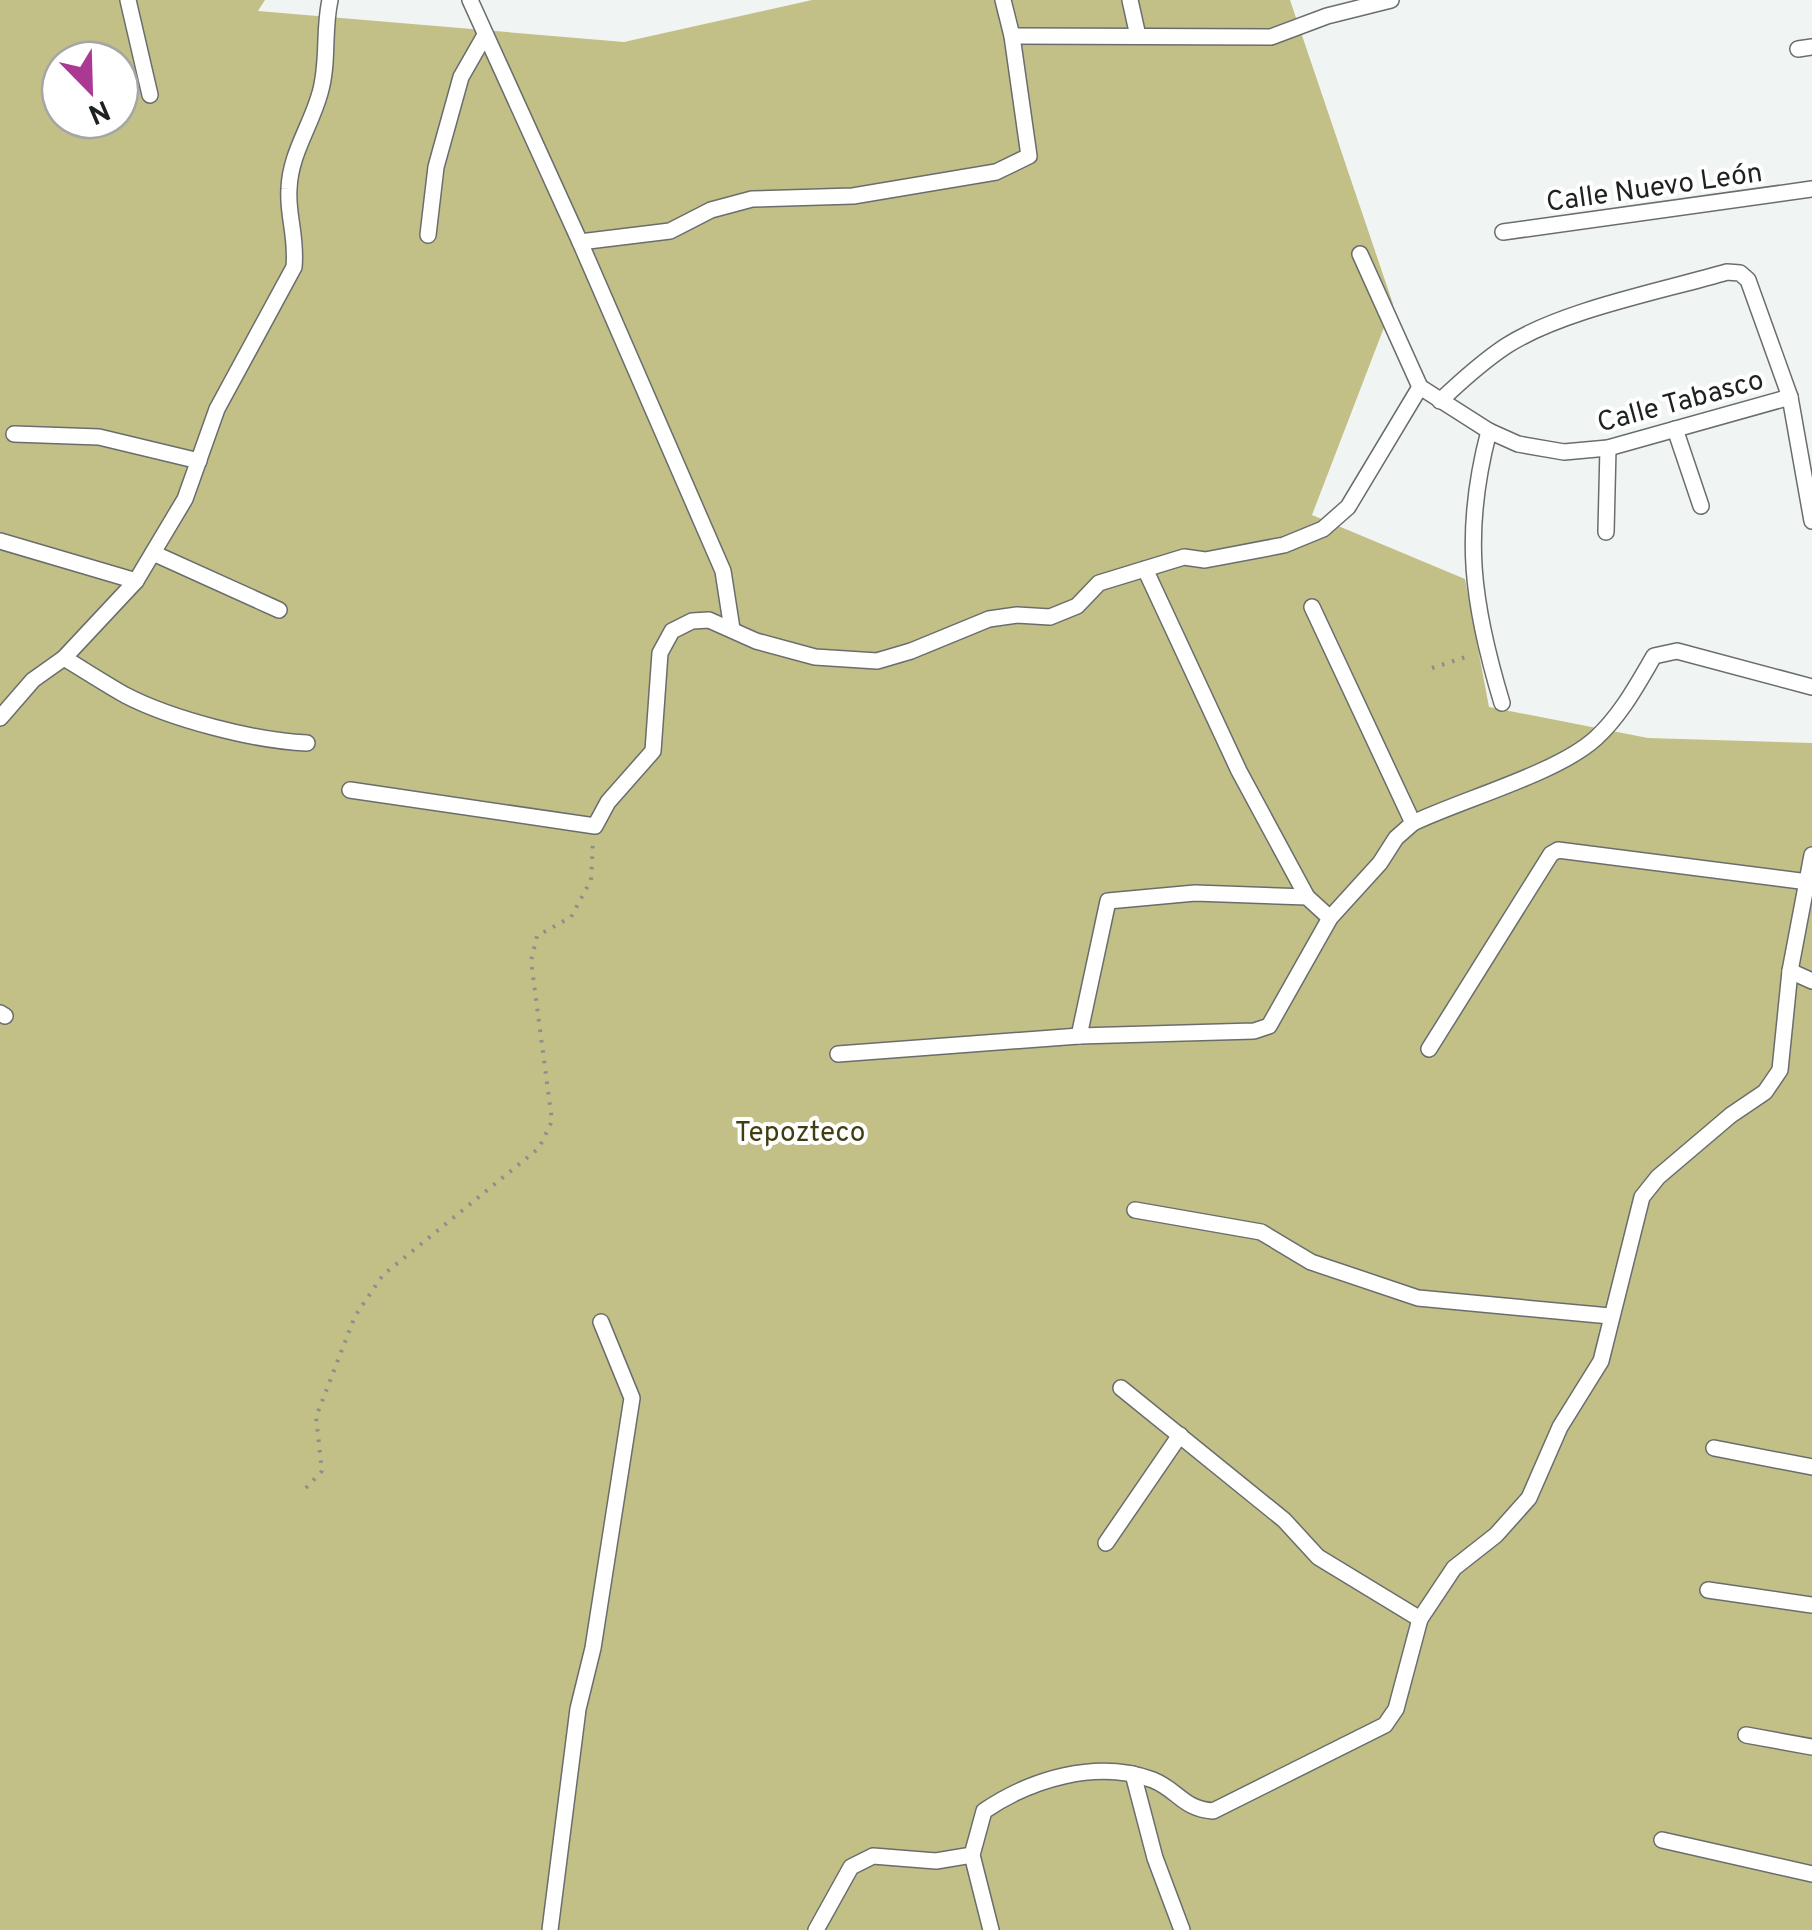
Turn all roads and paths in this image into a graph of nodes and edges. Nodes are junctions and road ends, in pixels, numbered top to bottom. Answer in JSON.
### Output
{"nodes":[{"id":1,"x":128,"y":0,"type":"edge"},
{"id":2,"x":330,"y":0,"type":"edge"},
{"id":3,"x":470,"y":0,"type":"edge"},
{"id":4,"x":1003,"y":0,"type":"edge"},
{"id":5,"x":1130,"y":0,"type":"edge"},
{"id":6,"x":1391,"y":0,"type":"edge"},
{"id":7,"x":484,"y":34,"type":"junction"},
{"id":8,"x":1012,"y":36,"type":"junction"},
{"id":9,"x":1138,"y":36,"type":"junction"},
{"id":10,"x":150,"y":95,"type":"dead end"},
{"id":11,"x":1812,"y":189,"type":"edge"},
{"id":12,"x":1503,"y":232,"type":"dead end"},
{"id":13,"x":428,"y":236,"type":"dead end"},
{"id":14,"x":580,"y":242,"type":"junction"},
{"id":15,"x":1360,"y":254,"type":"dead end"},
{"id":16,"x":1420,"y":388,"type":"junction"},
{"id":17,"x":1790,"y":397,"type":"junction"},
{"id":18,"x":1440,"y":401,"type":"junction"},
{"id":19,"x":1675,"y":429,"type":"junction"},
{"id":20,"x":1490,"y":432,"type":"junction"},
{"id":21,"x":1805,"y":433,"type":"edge"},
{"id":22,"x":14,"y":434,"type":"dead end"},
{"id":23,"x":1608,"y":448,"type":"junction"},
{"id":24,"x":198,"y":461,"type":"junction"},
{"id":25,"x":1701,"y":506,"type":"dead end"},
{"id":26,"x":1812,"y":521,"type":"edge"},
{"id":27,"x":1606,"y":532,"type":"dead end"},
{"id":28,"x":0,"y":541,"type":"edge"},
{"id":29,"x":154,"y":553,"type":"junction"},
{"id":30,"x":1145,"y":569,"type":"junction"},
{"id":31,"x":136,"y":581,"type":"junction"},
{"id":32,"x":1312,"y":608,"type":"dead end"},
{"id":33,"x":279,"y":610,"type":"dead end"},
{"id":34,"x":732,"y":629,"type":"junction"},
{"id":35,"x":1486,"y":650,"type":"junction"},
{"id":36,"x":64,"y":658,"type":"junction"},
{"id":37,"x":1432,"y":668,"type":"dead end"},
{"id":38,"x":1812,"y":687,"type":"edge"},
{"id":39,"x":1502,"y":703,"type":"dead end"},
{"id":40,"x":0,"y":718,"type":"edge"},
{"id":41,"x":307,"y":743,"type":"dead end"},
{"id":42,"x":350,"y":790,"type":"dead end"},
{"id":43,"x":1413,"y":824,"type":"junction"},
{"id":44,"x":595,"y":826,"type":"junction"},
{"id":45,"x":1812,"y":855,"type":"edge"},
{"id":46,"x":1808,"y":882,"type":"junction"},
{"id":47,"x":1308,"y":897,"type":"junction"},
{"id":48,"x":1330,"y":918,"type":"junction"},
{"id":49,"x":1790,"y":971,"type":"junction"},
{"id":50,"x":1812,"y":981,"type":"edge"},
{"id":51,"x":1080,"y":1036,"type":"junction"},
{"id":52,"x":1429,"y":1049,"type":"dead end"},
{"id":53,"x":838,"y":1054,"type":"dead end"},
{"id":54,"x":1136,"y":1210,"type":"dead end"},
{"id":55,"x":1610,"y":1316,"type":"junction"},
{"id":56,"x":601,"y":1322,"type":"dead end"},
{"id":57,"x":1121,"y":1388,"type":"dead end"},
{"id":58,"x":1180,"y":1435,"type":"junction"},
{"id":59,"x":1714,"y":1448,"type":"dead end"},
{"id":60,"x":1812,"y":1467,"type":"edge"},
{"id":61,"x":306,"y":1488,"type":"dead end"},
{"id":62,"x":1106,"y":1544,"type":"dead end"},
{"id":63,"x":1708,"y":1590,"type":"dead end"},
{"id":64,"x":1812,"y":1605,"type":"edge"},
{"id":65,"x":1420,"y":1619,"type":"junction"},
{"id":66,"x":1746,"y":1735,"type":"dead end"},
{"id":67,"x":1812,"y":1747,"type":"edge"},
{"id":68,"x":1133,"y":1774,"type":"junction"},
{"id":69,"x":1662,"y":1840,"type":"dead end"},
{"id":70,"x":972,"y":1856,"type":"junction"},
{"id":71,"x":1812,"y":1874,"type":"edge"},
{"id":72,"x":550,"y":1930,"type":"edge"},
{"id":73,"x":816,"y":1930,"type":"edge"},
{"id":74,"x":990,"y":1930,"type":"edge"},
{"id":75,"x":1182,"y":1930,"type":"edge"}],
"edges":[{"from":1,"to":10,"type":"street"},
{"from":2,"to":24,"type":"street"},
{"from":3,"to":7,"type":"street"},
{"from":4,"to":8,"type":"street"},
{"from":5,"to":9,"type":"street"},
{"from":6,"to":9,"type":"street"},
{"from":7,"to":13,"type":"street"},
{"from":7,"to":14,"type":"street"},
{"from":8,"to":9,"type":"street"},
{"from":8,"to":14,"type":"street"},
{"from":11,"to":12,"type":"street","name":"Calle Nuevo León"},
{"from":14,"to":34,"type":"street"},
{"from":15,"to":16,"type":"street"},
{"from":16,"to":18,"type":"street","name":"Calle Tabasco"},
{"from":16,"to":30,"type":"street"},
{"from":17,"to":18,"type":"street"},
{"from":17,"to":19,"type":"street","name":"Calle Tabasco"},
{"from":17,"to":21,"type":"street"},
{"from":18,"to":20,"type":"street","name":"Calle Tabasco"},
{"from":19,"to":23,"type":"street","name":"Calle Tabasco"},
{"from":19,"to":25,"type":"street"},
{"from":20,"to":23,"type":"street","name":"Calle Tabasco"},
{"from":20,"to":35,"type":"street"},
{"from":21,"to":26,"type":"street"},
{"from":22,"to":24,"type":"street"},
{"from":23,"to":27,"type":"street"},
{"from":24,"to":29,"type":"street"},
{"from":28,"to":31,"type":"street"},
{"from":29,"to":31,"type":"street"},
{"from":29,"to":33,"type":"street"},
{"from":30,"to":34,"type":"street"},
{"from":30,"to":47,"type":"street"},
{"from":31,"to":36,"type":"street"},
{"from":32,"to":43,"type":"street"},
{"from":34,"to":44,"type":"street"},
{"from":35,"to":37,"type":"path"},
{"from":35,"to":39,"type":"street"},
{"from":36,"to":40,"type":"street"},
{"from":36,"to":41,"type":"street"},
{"from":38,"to":43,"type":"street"},
{"from":42,"to":44,"type":"street"},
{"from":43,"to":48,"type":"street"},
{"from":44,"to":61,"type":"path"},
{"from":45,"to":46,"type":"street"},
{"from":46,"to":49,"type":"street"},
{"from":46,"to":52,"type":"street"},
{"from":47,"to":48,"type":"street"},
{"from":47,"to":51,"type":"street"},
{"from":48,"to":51,"type":"street"},
{"from":49,"to":50,"type":"street"},
{"from":49,"to":55,"type":"street"},
{"from":51,"to":53,"type":"street"},
{"from":54,"to":55,"type":"street"},
{"from":55,"to":65,"type":"street"},
{"from":56,"to":72,"type":"street"},
{"from":57,"to":58,"type":"street"},
{"from":58,"to":62,"type":"street"},
{"from":58,"to":65,"type":"street"},
{"from":59,"to":60,"type":"street"},
{"from":63,"to":64,"type":"street"},
{"from":65,"to":68,"type":"street"},
{"from":66,"to":67,"type":"street"},
{"from":68,"to":70,"type":"street"},
{"from":68,"to":75,"type":"street"},
{"from":69,"to":71,"type":"street"},
{"from":70,"to":73,"type":"street"},
{"from":70,"to":74,"type":"street"}]}
